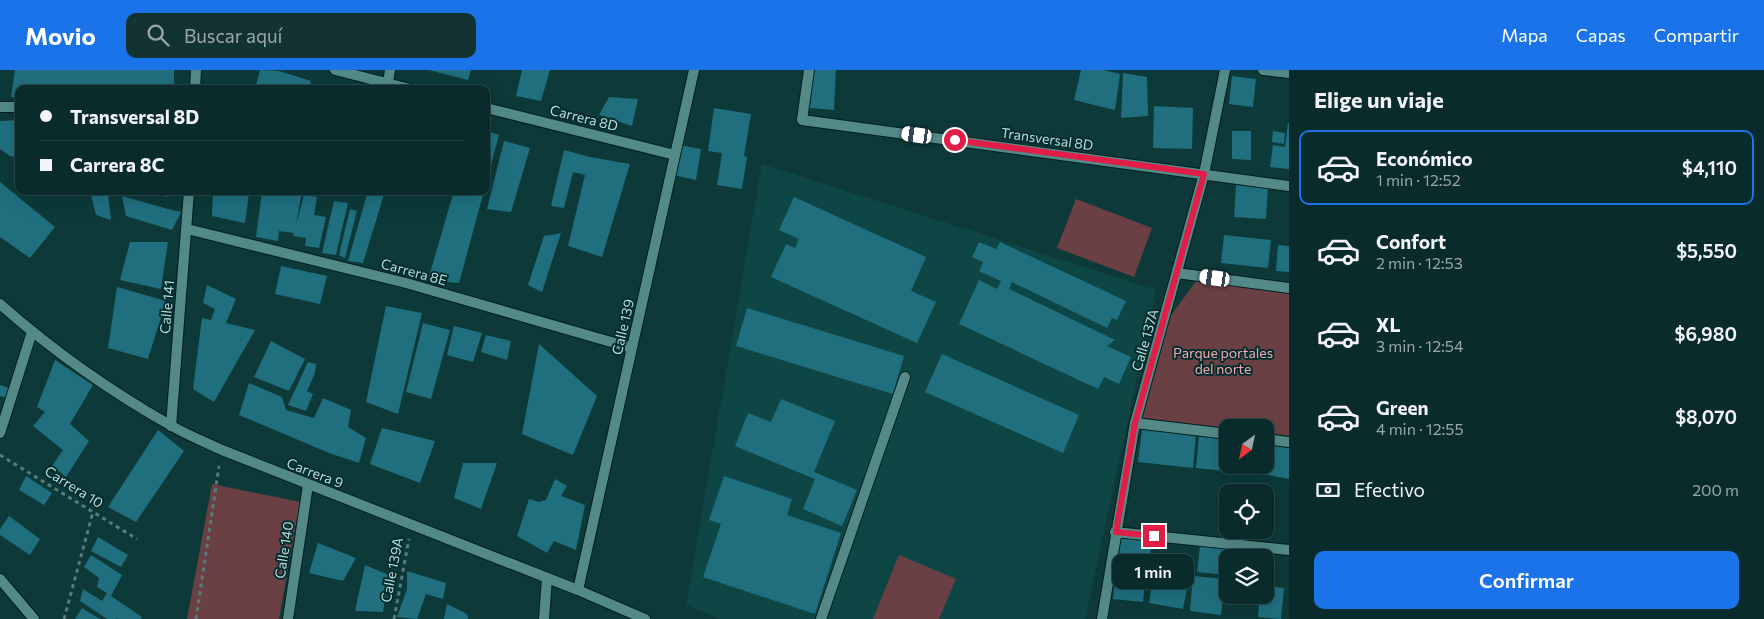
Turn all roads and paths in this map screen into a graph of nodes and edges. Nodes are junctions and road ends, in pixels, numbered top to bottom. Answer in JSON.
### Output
{"nodes":[{"id":1,"x":196,"y":70,"type":"edge"},
{"id":2,"x":335,"y":70,"type":"edge"},
{"id":3,"x":390,"y":70,"type":"edge"},
{"id":4,"x":694,"y":70,"type":"edge"},
{"id":5,"x":809,"y":70,"type":"edge"},
{"id":6,"x":1225,"y":70,"type":"edge"},
{"id":7,"x":1263,"y":70,"type":"edge"},
{"id":8,"x":1289,"y":74,"type":"edge"},
{"id":9,"x":388,"y":83,"type":"junction"},
{"id":10,"x":195,"y":85,"type":"edge"},
{"id":11,"x":395,"y":85,"type":"edge"},
{"id":12,"x":0,"y":107,"type":"edge"},
{"id":13,"x":15,"y":107,"type":"edge"},
{"id":14,"x":490,"y":109,"type":"edge"},
{"id":15,"x":675,"y":155,"type":"junction"},
{"id":16,"x":1204,"y":174,"type":"junction"},
{"id":17,"x":1289,"y":186,"type":"edge"},
{"id":18,"x":189,"y":195,"type":"edge"},
{"id":19,"x":187,"y":229,"type":"junction"},
{"id":20,"x":1178,"y":273,"type":"junction"},
{"id":21,"x":1289,"y":288,"type":"edge"},
{"id":22,"x":0,"y":304,"type":"edge"},
{"id":23,"x":32,"y":332,"type":"junction"},
{"id":24,"x":632,"y":348,"type":"junction"},
{"id":25,"x":904,"y":377,"type":"dead end"},
{"id":26,"x":1135,"y":423,"type":"junction"},
{"id":27,"x":171,"y":426,"type":"junction"},
{"id":28,"x":0,"y":433,"type":"edge"},
{"id":29,"x":1219,"y":433,"type":"edge"},
{"id":30,"x":1274,"y":440,"type":"edge"},
{"id":31,"x":1289,"y":442,"type":"edge"},
{"id":32,"x":222,"y":450,"type":"junction"},
{"id":33,"x":0,"y":455,"type":"edge"},
{"id":34,"x":308,"y":485,"type":"junction"},
{"id":35,"x":93,"y":512,"type":"junction"},
{"id":36,"x":412,"y":525,"type":"junction"},
{"id":37,"x":1116,"y":532,"type":"junction"},
{"id":38,"x":137,"y":539,"type":"dead end"},
{"id":39,"x":1289,"y":550,"type":"edge"},
{"id":40,"x":547,"y":578,"type":"junction"},
{"id":41,"x":0,"y":580,"type":"edge"},
{"id":42,"x":578,"y":590,"type":"junction"},
{"id":43,"x":34,"y":619,"type":"edge"},
{"id":44,"x":64,"y":619,"type":"edge"},
{"id":45,"x":196,"y":619,"type":"edge"},
{"id":46,"x":288,"y":619,"type":"edge"},
{"id":47,"x":394,"y":619,"type":"edge"},
{"id":48,"x":544,"y":619,"type":"edge"},
{"id":49,"x":645,"y":619,"type":"edge"},
{"id":50,"x":821,"y":619,"type":"edge"},
{"id":51,"x":1102,"y":619,"type":"edge"}],
"edges":[{"from":1,"to":10,"type":"street"},
{"from":2,"to":9,"type":"street"},
{"from":3,"to":9,"type":"street"},
{"from":4,"to":15,"type":"street","name":"Calle 139"},
{"from":5,"to":16,"type":"street","name":"Transversal 8D"},
{"from":6,"to":16,"type":"street","name":"Calle 137A"},
{"from":7,"to":8,"type":"street"},
{"from":9,"to":11,"type":"street"},
{"from":12,"to":13,"type":"street"},
{"from":14,"to":15,"type":"street","name":"Carrera 8D"},
{"from":15,"to":24,"type":"street","name":"Calle 139"},
{"from":16,"to":17,"type":"street","name":"Transversal 8D"},
{"from":16,"to":20,"type":"street","name":"Calle 137A"},
{"from":18,"to":19,"type":"street","name":"Calle 141"},
{"from":19,"to":24,"type":"street","name":"Carrera 8E"},
{"from":19,"to":27,"type":"street","name":"Calle 141"},
{"from":20,"to":21,"type":"street"},
{"from":20,"to":26,"type":"street","name":"Calle 137A"},
{"from":22,"to":23,"type":"street","name":"Carrera 9"},
{"from":23,"to":27,"type":"street","name":"Carrera 9"},
{"from":23,"to":28,"type":"street"},
{"from":24,"to":42,"type":"street","name":"Calle 139"},
{"from":25,"to":50,"type":"street"},
{"from":26,"to":29,"type":"street"},
{"from":26,"to":37,"type":"street","name":"Calle 137A"},
{"from":27,"to":32,"type":"street","name":"Carrera 9"},
{"from":30,"to":31,"type":"street"},
{"from":32,"to":34,"type":"street","name":"Carrera 9"},
{"from":32,"to":45,"type":"path"},
{"from":33,"to":35,"type":"path","name":"Carrera 10"},
{"from":34,"to":36,"type":"street","name":"Carrera 9"},
{"from":34,"to":46,"type":"street","name":"Calle 140"},
{"from":35,"to":38,"type":"path","name":"Carrera 10"},
{"from":35,"to":44,"type":"path"},
{"from":36,"to":40,"type":"street","name":"Carrera 9"},
{"from":36,"to":47,"type":"path","name":"Calle 139A"},
{"from":37,"to":39,"type":"street"},
{"from":37,"to":51,"type":"street","name":"Calle 137A"},
{"from":40,"to":42,"type":"street","name":"Carrera 9"},
{"from":40,"to":48,"type":"street"},
{"from":41,"to":43,"type":"street"},
{"from":42,"to":49,"type":"street","name":"Carrera 9"}]}
